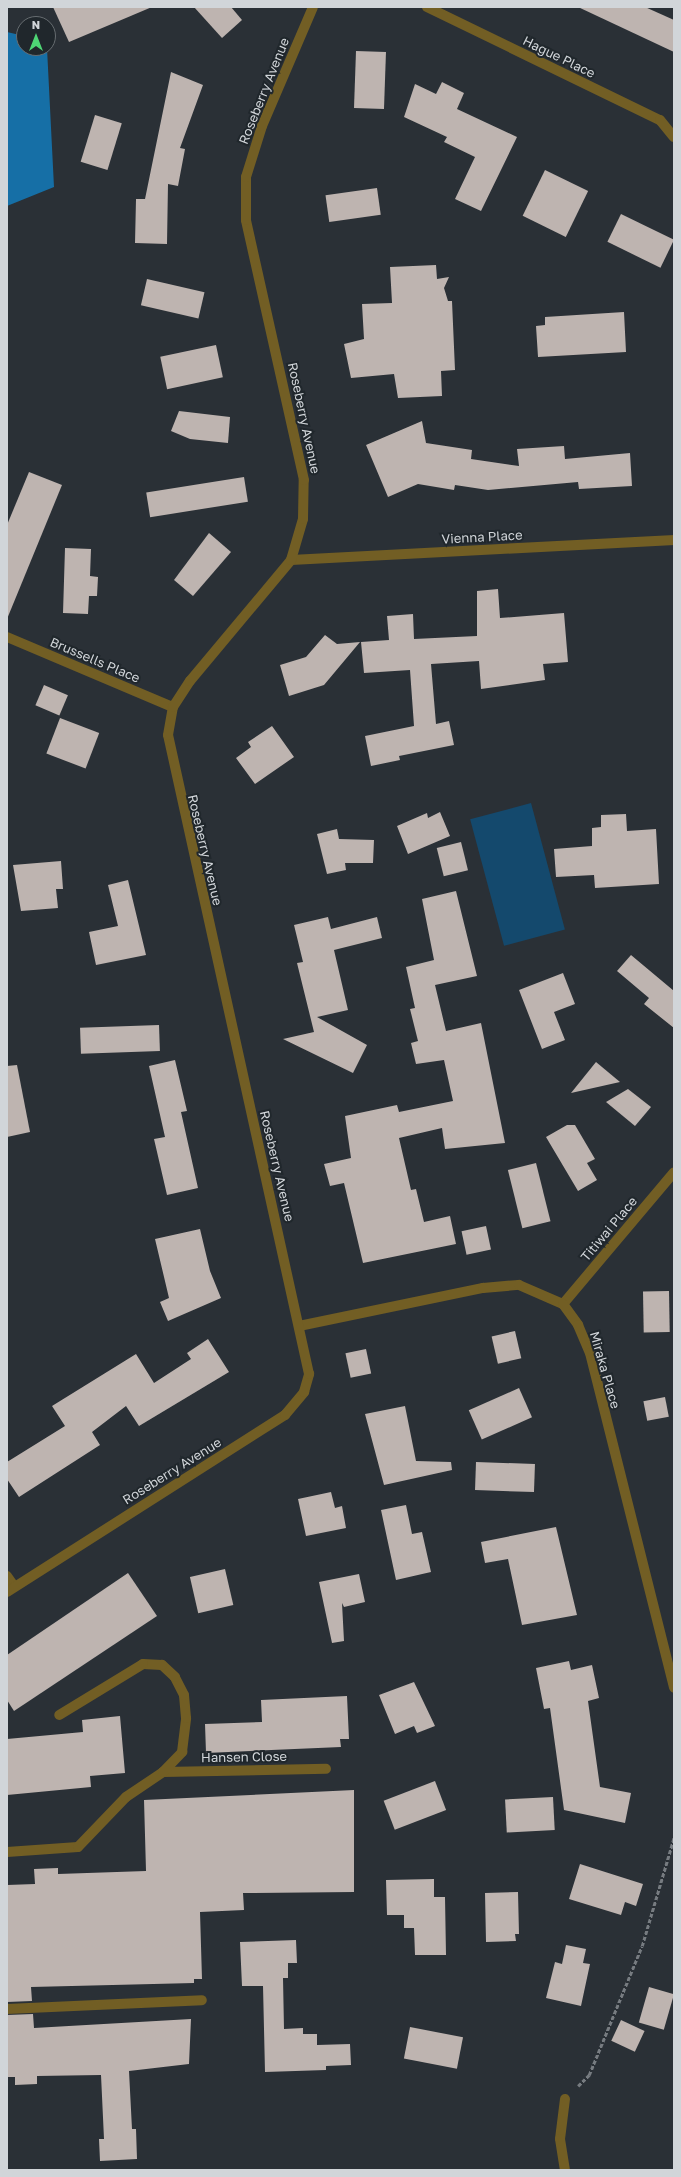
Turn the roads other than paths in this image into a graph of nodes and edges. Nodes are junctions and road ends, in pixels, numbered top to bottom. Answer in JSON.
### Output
{"nodes":[{"id":1,"x":313,"y":7,"type":"edge"},
{"id":2,"x":427,"y":7,"type":"edge"},
{"id":3,"x":674,"y":137,"type":"edge"},
{"id":4,"x":674,"y":540,"type":"edge"},
{"id":5,"x":291,"y":560,"type":"junction"},
{"id":6,"x":7,"y":638,"type":"edge"},
{"id":7,"x":173,"y":707,"type":"junction"},
{"id":8,"x":674,"y":1172,"type":"edge"},
{"id":9,"x":563,"y":1304,"type":"junction"},
{"id":10,"x":299,"y":1326,"type":"junction"},
{"id":11,"x":7,"y":1576,"type":"edge"},
{"id":12,"x":11,"y":1589,"type":"edge"},
{"id":13,"x":674,"y":1688,"type":"edge"},
{"id":14,"x":59,"y":1716,"type":"dead end"},
{"id":15,"x":326,"y":1769,"type":"dead end"},
{"id":16,"x":163,"y":1772,"type":"junction"},
{"id":17,"x":7,"y":1852,"type":"edge"},
{"id":18,"x":202,"y":2000,"type":"dead end"},
{"id":19,"x":7,"y":2009,"type":"edge"},
{"id":20,"x":565,"y":2099,"type":"road end"},
{"id":21,"x":565,"y":2170,"type":"edge"}],
"edges":[{"from":1,"to":5,"type":"street","name":"Roseberry Avenue"},
{"from":2,"to":3,"type":"street","name":"Hague Place"},
{"from":4,"to":5,"type":"street","name":"Vienna Place"},
{"from":5,"to":7,"type":"street","name":"Roseberry Avenue"},
{"from":6,"to":7,"type":"street","name":"Brussells Place"},
{"from":7,"to":10,"type":"street","name":"Roseberry Avenue"},
{"from":8,"to":9,"type":"street","name":"Titiwai Place"},
{"from":9,"to":10,"type":"street"},
{"from":9,"to":13,"type":"street","name":"Miraka Place"},
{"from":10,"to":12,"type":"street","name":"Roseberry Avenue"},
{"from":11,"to":12,"type":"street"},
{"from":14,"to":16,"type":"street","name":"Hansen Close"},
{"from":15,"to":16,"type":"street","name":"Hansen Close"},
{"from":16,"to":17,"type":"street","name":"Hansen Close"},
{"from":18,"to":19,"type":"street"},
{"from":20,"to":21,"type":"street"}]}
